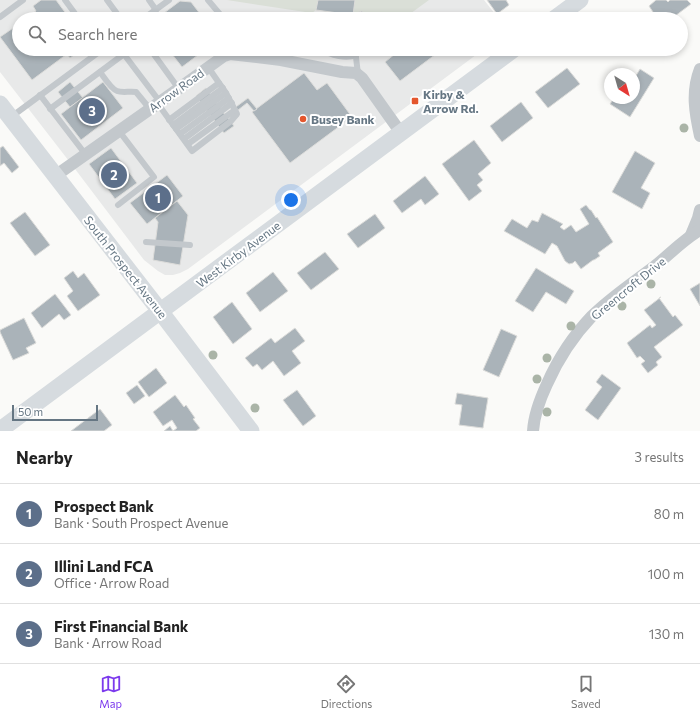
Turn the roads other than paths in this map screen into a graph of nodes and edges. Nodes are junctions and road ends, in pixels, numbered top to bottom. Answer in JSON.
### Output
{"nodes":[{"id":1,"x":23,"y":0,"type":"edge"},
{"id":2,"x":65,"y":0,"type":"edge"},
{"id":3,"x":107,"y":0,"type":"edge"},
{"id":4,"x":149,"y":0,"type":"edge"},
{"id":5,"x":169,"y":0,"type":"edge"},
{"id":6,"x":208,"y":0,"type":"edge"},
{"id":7,"x":580,"y":0,"type":"edge"},
{"id":8,"x":156,"y":10,"type":"junction"},
{"id":9,"x":74,"y":12,"type":"edge"},
{"id":10,"x":116,"y":12,"type":"edge"},
{"id":11,"x":153,"y":12,"type":"edge"},
{"id":12,"x":218,"y":12,"type":"edge"},
{"id":13,"x":564,"y":12,"type":"edge"},
{"id":14,"x":0,"y":17,"type":"edge"},
{"id":15,"x":93,"y":56,"type":"edge"},
{"id":16,"x":118,"y":56,"type":"edge"},
{"id":17,"x":125,"y":56,"type":"edge"},
{"id":18,"x":155,"y":56,"type":"edge"},
{"id":19,"x":224,"y":56,"type":"edge"},
{"id":20,"x":251,"y":56,"type":"edge"},
{"id":21,"x":356,"y":56,"type":"edge"},
{"id":22,"x":505,"y":56,"type":"edge"},
{"id":23,"x":208,"y":67,"type":"junction"},
{"id":24,"x":700,"y":69,"type":"edge"},
{"id":25,"x":100,"y":72,"type":"junction"},
{"id":26,"x":358,"y":74,"type":"junction"},
{"id":27,"x":179,"y":89,"type":"junction"},
{"id":28,"x":226,"y":93,"type":"junction"},
{"id":29,"x":40,"y":96,"type":"junction"},
{"id":30,"x":156,"y":105,"type":"junction"},
{"id":31,"x":3,"y":109,"type":"edge"},
{"id":32,"x":50,"y":109,"type":"junction"},
{"id":33,"x":119,"y":131,"type":"junction"},
{"id":34,"x":178,"y":132,"type":"junction"},
{"id":35,"x":401,"y":133,"type":"junction"},
{"id":36,"x":700,"y":136,"type":"edge"},
{"id":37,"x":86,"y":155,"type":"junction"},
{"id":38,"x":55,"y":176,"type":"junction"},
{"id":39,"x":118,"y":205,"type":"dead end"},
{"id":40,"x":700,"y":210,"type":"edge"},
{"id":41,"x":695,"y":233,"type":"edge"},
{"id":42,"x":146,"y":242,"type":"dead end"},
{"id":43,"x":190,"y":245,"type":"dead end"},
{"id":44,"x":160,"y":311,"type":"junction"},
{"id":45,"x":3,"y":426,"type":"edge"},
{"id":46,"x":251,"y":431,"type":"edge"},
{"id":47,"x":532,"y":431,"type":"edge"}],
"edges":[{"from":1,"to":14,"type":"lane"},
{"from":2,"to":9,"type":"lane"},
{"from":3,"to":10,"type":"lane"},
{"from":4,"to":8,"type":"lane"},
{"from":5,"to":8,"type":"lane"},
{"from":6,"to":12,"type":"lane"},
{"from":7,"to":13,"type":"main road"},
{"from":8,"to":11,"type":"lane"},
{"from":15,"to":29,"type":"lane"},
{"from":16,"to":25,"type":"lane"},
{"from":17,"to":30,"type":"lane"},
{"from":18,"to":27,"type":"lane"},
{"from":19,"to":23,"type":"street","name":"Arrow Road"},
{"from":20,"to":26,"type":"street","name":"Arrow Road"},
{"from":21,"to":26,"type":"lane"},
{"from":22,"to":35,"type":"main road","name":"West Kirby Avenue"},
{"from":23,"to":27,"type":"street","name":"Arrow Road"},
{"from":23,"to":28,"type":"lane"},
{"from":24,"to":36,"type":"street"},
{"from":25,"to":30,"type":"lane"},
{"from":25,"to":32,"type":"lane"},
{"from":26,"to":35,"type":"street"},
{"from":27,"to":30,"type":"street","name":"Arrow Road"},
{"from":28,"to":34,"type":"lane"},
{"from":28,"to":34,"type":"lane"},
{"from":28,"to":34,"type":"lane"},
{"from":28,"to":34,"type":"lane"},
{"from":29,"to":31,"type":"lane"},
{"from":29,"to":32,"type":"lane"},
{"from":30,"to":33,"type":"street","name":"Arrow Road"},
{"from":30,"to":34,"type":"lane"},
{"from":31,"to":38,"type":"main road","name":"South Prospect Avenue"},
{"from":32,"to":37,"type":"lane"},
{"from":33,"to":37,"type":"street","name":"Arrow Road"},
{"from":33,"to":39,"type":"lane"},
{"from":35,"to":44,"type":"main road","name":"West Kirby Avenue"},
{"from":37,"to":38,"type":"street","name":"Arrow Road"},
{"from":38,"to":44,"type":"main road","name":"South Prospect Avenue"},
{"from":40,"to":41,"type":"street","name":"Greencroft Drive"},
{"from":41,"to":47,"type":"street","name":"Greencroft Drive"},
{"from":42,"to":43,"type":"lane"},
{"from":44,"to":45,"type":"main road","name":"West Kirby Avenue"},
{"from":44,"to":46,"type":"main road","name":"South Prospect Avenue"}]}
